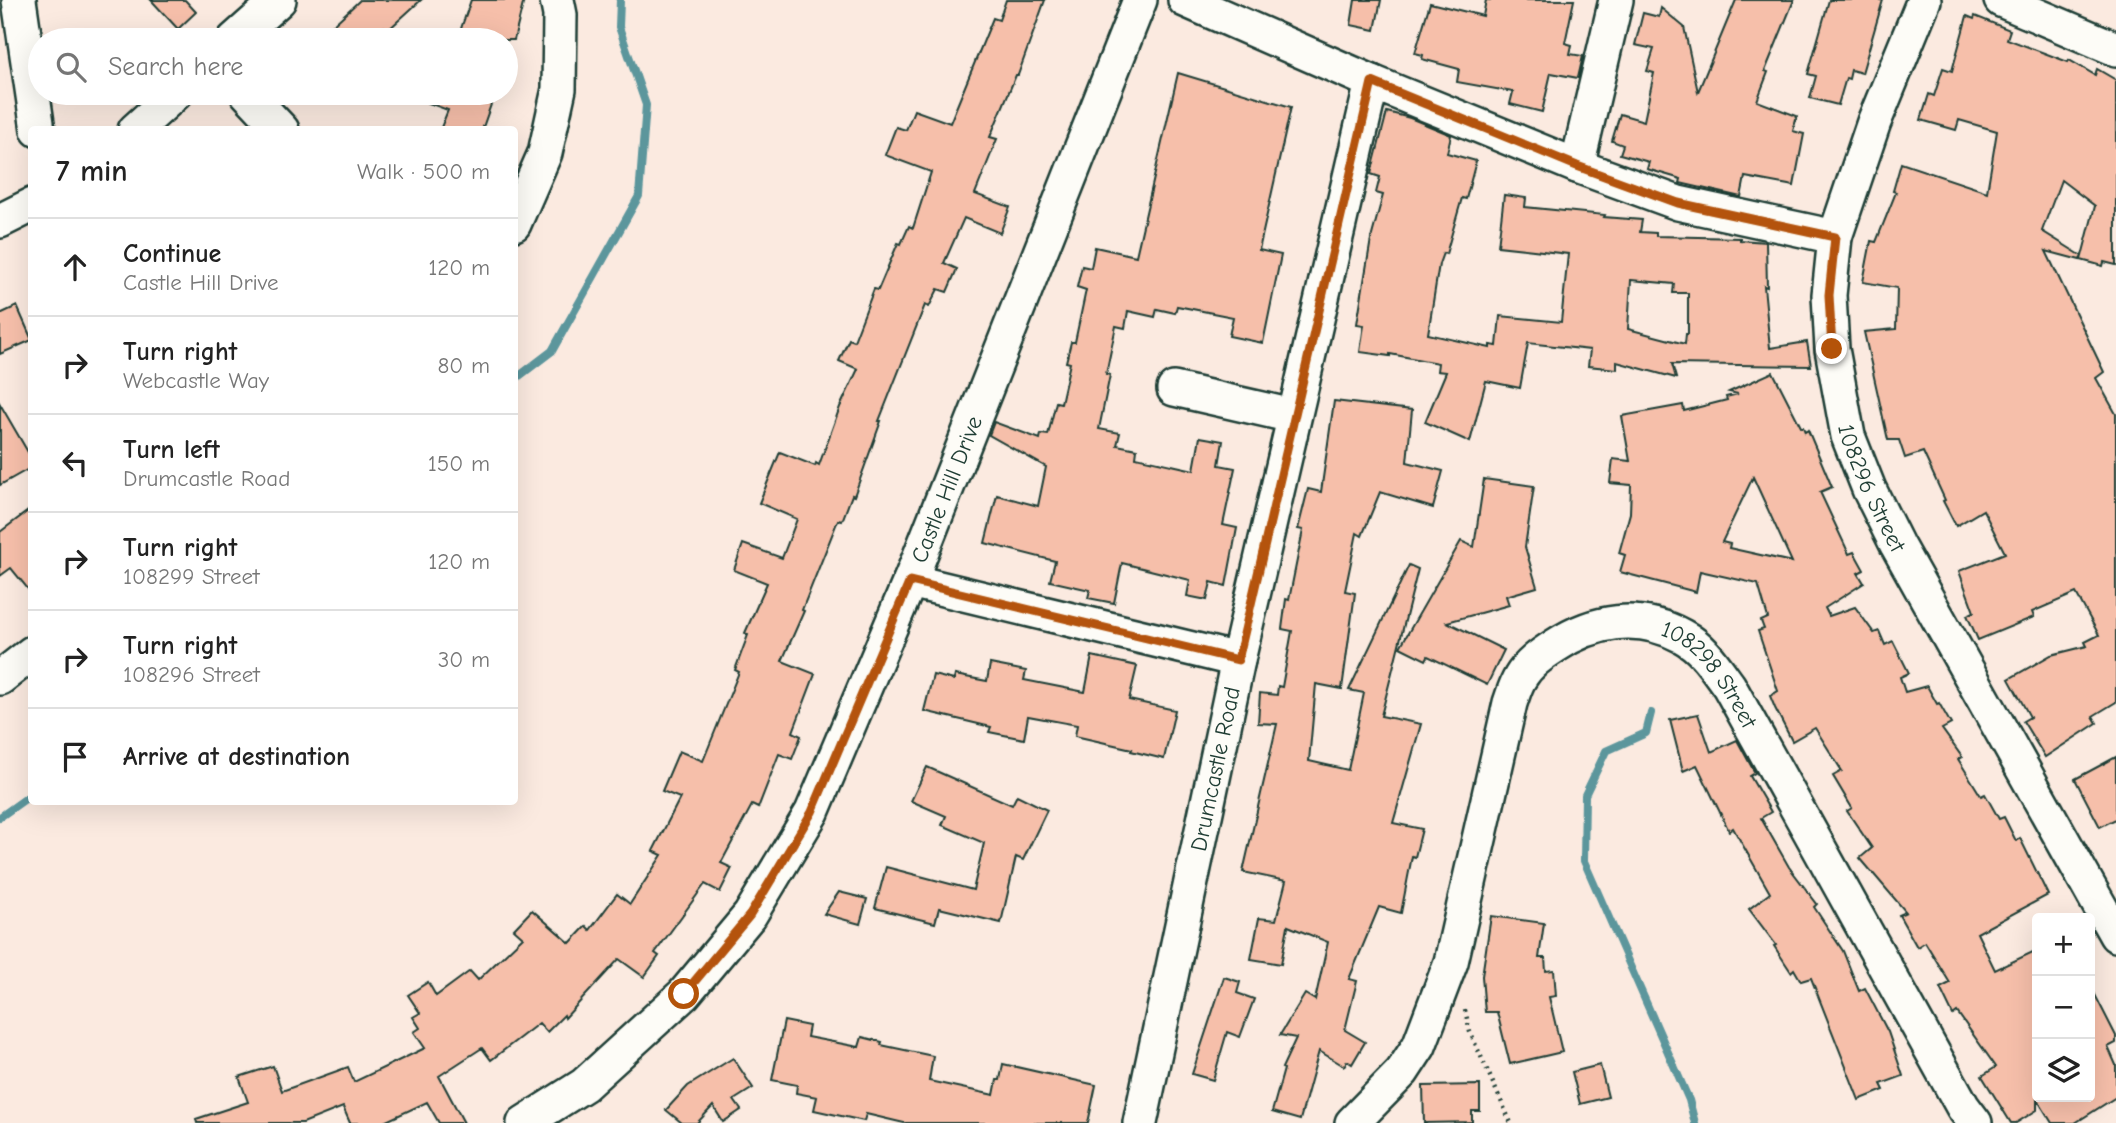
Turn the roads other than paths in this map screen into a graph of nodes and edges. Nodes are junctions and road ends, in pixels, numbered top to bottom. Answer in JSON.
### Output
{"nodes":[{"id":1,"x":19,"y":0,"type":"edge"},
{"id":2,"x":279,"y":0,"type":"edge"},
{"id":3,"x":557,"y":0,"type":"edge"},
{"id":4,"x":1140,"y":0,"type":"edge"},
{"id":5,"x":1185,"y":0,"type":"edge"},
{"id":6,"x":1616,"y":0,"type":"edge"},
{"id":7,"x":1924,"y":0,"type":"edge"},
{"id":8,"x":2001,"y":0,"type":"edge"},
{"id":9,"x":248,"y":28,"type":"edge"},
{"id":10,"x":2116,"y":49,"type":"edge"},
{"id":11,"x":28,"y":62,"type":"edge"},
{"id":12,"x":1372,"y":82,"type":"junction"},
{"id":13,"x":34,"y":105,"type":"edge"},
{"id":14,"x":163,"y":105,"type":"edge"},
{"id":15,"x":258,"y":105,"type":"edge"},
{"id":16,"x":37,"y":126,"type":"edge"},
{"id":17,"x":139,"y":126,"type":"edge"},
{"id":18,"x":278,"y":126,"type":"edge"},
{"id":19,"x":1577,"y":166,"type":"junction"},
{"id":20,"x":28,"y":207,"type":"edge"},
{"id":21,"x":518,"y":215,"type":"edge"},
{"id":22,"x":0,"y":221,"type":"edge"},
{"id":23,"x":1835,"y":237,"type":"junction"},
{"id":24,"x":1174,"y":389,"type":"dead end"},
{"id":25,"x":1293,"y":416,"type":"junction"},
{"id":26,"x":910,"y":581,"type":"junction"},
{"id":27,"x":28,"y":656,"type":"edge"},
{"id":28,"x":1238,"y":660,"type":"junction"},
{"id":29,"x":0,"y":678,"type":"edge"},
{"id":30,"x":2116,"y":935,"type":"edge"},
{"id":31,"x":524,"y":1123,"type":"edge"},
{"id":32,"x":1140,"y":1123,"type":"edge"},
{"id":33,"x":1352,"y":1123,"type":"edge"},
{"id":34,"x":1975,"y":1123,"type":"edge"}],
"edges":[{"from":1,"to":11,"type":"street"},
{"from":2,"to":9,"type":"street"},
{"from":3,"to":21,"type":"street"},
{"from":4,"to":26,"type":"street","name":"Castle Hill Drive"},
{"from":5,"to":12,"type":"street"},
{"from":6,"to":19,"type":"street"},
{"from":7,"to":23,"type":"street","name":"108296 Street"},
{"from":8,"to":10,"type":"street"},
{"from":12,"to":19,"type":"street"},
{"from":12,"to":25,"type":"street","name":"Drumcastle Road"},
{"from":13,"to":16,"type":"street"},
{"from":14,"to":17,"type":"street"},
{"from":15,"to":18,"type":"street"},
{"from":19,"to":23,"type":"street"},
{"from":20,"to":22,"type":"street"},
{"from":23,"to":30,"type":"street","name":"108296 Street"},
{"from":24,"to":25,"type":"street"},
{"from":25,"to":28,"type":"street","name":"Drumcastle Road"},
{"from":26,"to":28,"type":"street"},
{"from":26,"to":31,"type":"street","name":"Castle Hill Drive"},
{"from":27,"to":29,"type":"street"},
{"from":28,"to":32,"type":"street","name":"Drumcastle Road"},
{"from":33,"to":34,"type":"street","name":"108298 Street"}]}
